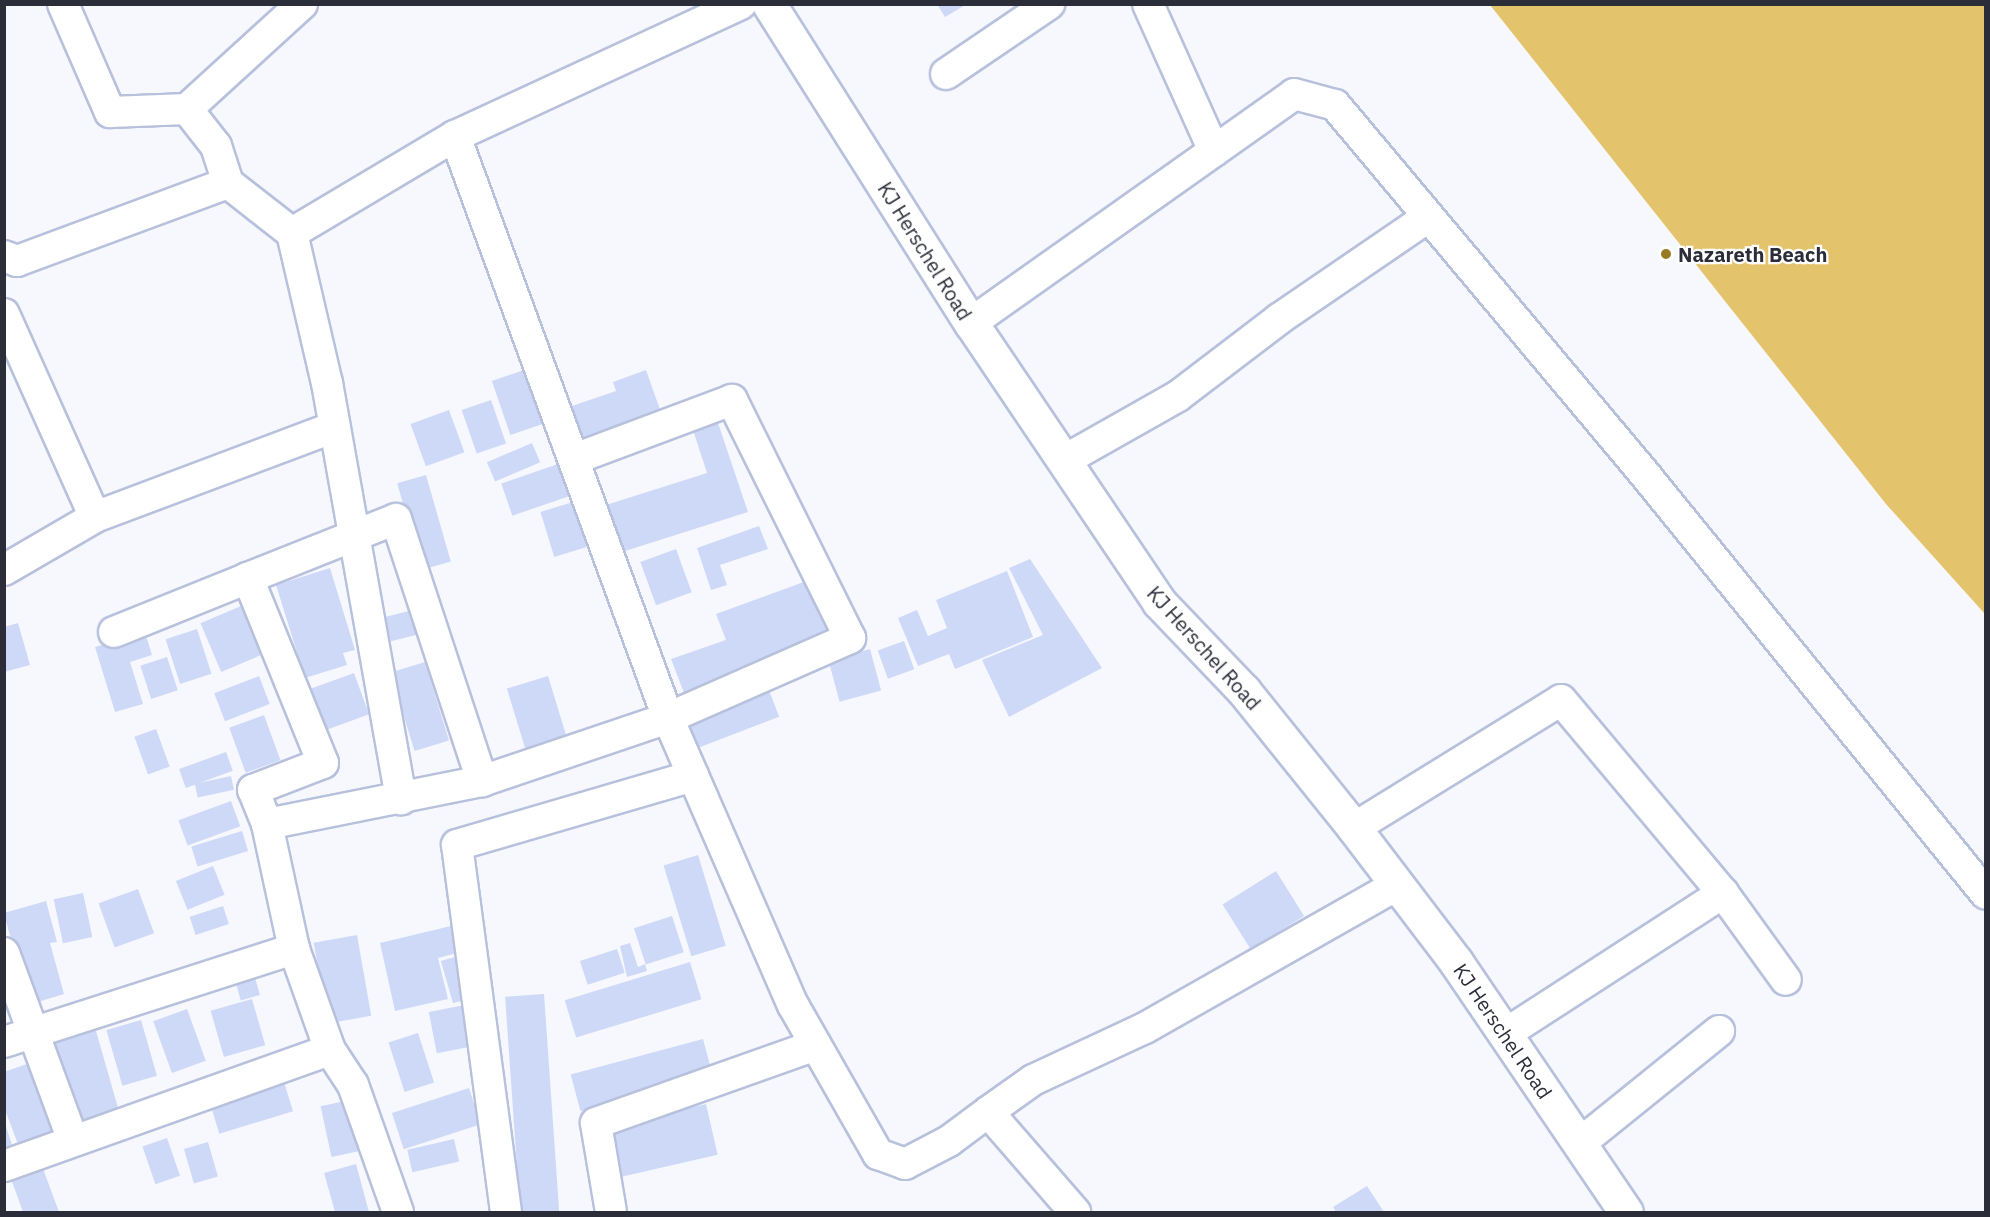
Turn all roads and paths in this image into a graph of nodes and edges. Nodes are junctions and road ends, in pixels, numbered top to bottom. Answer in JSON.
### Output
{"nodes":[{"id":1,"x":63,"y":4,"type":"edge"},
{"id":2,"x":302,"y":4,"type":"edge"},
{"id":3,"x":741,"y":4,"type":"edge"},
{"id":4,"x":769,"y":4,"type":"edge"},
{"id":5,"x":1049,"y":4,"type":"edge"},
{"id":6,"x":1148,"y":4,"type":"edge"},
{"id":7,"x":946,"y":74,"type":"dead end"},
{"id":8,"x":187,"y":109,"type":"junction"},
{"id":9,"x":455,"y":135,"type":"junction"},
{"id":10,"x":1214,"y":151,"type":"junction"},
{"id":11,"x":228,"y":183,"type":"junction"},
{"id":12,"x":1428,"y":217,"type":"junction"},
{"id":13,"x":292,"y":233,"type":"junction"},
{"id":14,"x":4,"y":256,"type":"edge"},
{"id":15,"x":4,"y":314,"type":"edge"},
{"id":16,"x":971,"y":323,"type":"junction"},
{"id":17,"x":335,"y":427,"type":"junction"},
{"id":18,"x":574,"y":459,"type":"junction"},
{"id":19,"x":1065,"y":460,"type":"junction"},
{"id":20,"x":95,"y":517,"type":"junction"},
{"id":21,"x":355,"y":538,"type":"junction"},
{"id":22,"x":4,"y":570,"type":"edge"},
{"id":23,"x":248,"y":578,"type":"junction"},
{"id":24,"x":114,"y":632,"type":"dead end"},
{"id":25,"x":668,"y":718,"type":"junction"},
{"id":26,"x":693,"y":776,"type":"junction"},
{"id":27,"x":482,"y":781,"type":"junction"},
{"id":28,"x":401,"y":799,"type":"junction"},
{"id":29,"x":267,"y":824,"type":"junction"},
{"id":30,"x":1354,"y":828,"type":"junction"},
{"id":31,"x":1397,"y":885,"type":"junction"},
{"id":32,"x":1723,"y":893,"type":"junction"},
{"id":33,"x":1986,"y":894,"type":"edge"},
{"id":34,"x":294,"y":949,"type":"junction"},
{"id":35,"x":4,"y":954,"type":"edge"},
{"id":36,"x":1786,"y":980,"type":"dead end"},
{"id":37,"x":1719,"y":1031,"type":"dead end"},
{"id":38,"x":1505,"y":1034,"type":"junction"},
{"id":39,"x":18,"y":1037,"type":"edge"},
{"id":40,"x":816,"y":1045,"type":"junction"},
{"id":41,"x":330,"y":1050,"type":"junction"},
{"id":42,"x":988,"y":1112,"type":"junction"},
{"id":43,"x":72,"y":1141,"type":"junction"},
{"id":44,"x":1579,"y":1144,"type":"junction"},
{"id":45,"x":4,"y":1166,"type":"edge"},
{"id":46,"x":398,"y":1212,"type":"edge"},
{"id":47,"x":506,"y":1212,"type":"edge"},
{"id":48,"x":611,"y":1212,"type":"edge"},
{"id":49,"x":1075,"y":1212,"type":"edge"},
{"id":50,"x":1626,"y":1212,"type":"edge"}],
"edges":[{"from":1,"to":8,"type":"street"},
{"from":2,"to":8,"type":"street"},
{"from":3,"to":9,"type":"street"},
{"from":4,"to":16,"type":"main road","name":"KJ Herschel Road"},
{"from":5,"to":7,"type":"street"},
{"from":6,"to":10,"type":"street"},
{"from":8,"to":11,"type":"street"},
{"from":9,"to":13,"type":"street"},
{"from":9,"to":18,"type":"street"},
{"from":10,"to":12,"type":"street"},
{"from":10,"to":16,"type":"street"},
{"from":11,"to":13,"type":"street"},
{"from":11,"to":14,"type":"street"},
{"from":12,"to":19,"type":"street"},
{"from":12,"to":33,"type":"street"},
{"from":13,"to":17,"type":"street"},
{"from":15,"to":20,"type":"street"},
{"from":16,"to":19,"type":"main road","name":"KJ Herschel Road"},
{"from":17,"to":20,"type":"street"},
{"from":17,"to":21,"type":"street"},
{"from":18,"to":25,"type":"street"},
{"from":18,"to":25,"type":"street"},
{"from":19,"to":30,"type":"main road","name":"KJ Herschel Road"},
{"from":20,"to":22,"type":"street"},
{"from":21,"to":23,"type":"street"},
{"from":21,"to":27,"type":"street"},
{"from":21,"to":28,"type":"street"},
{"from":23,"to":24,"type":"street"},
{"from":23,"to":29,"type":"street"},
{"from":25,"to":26,"type":"street"},
{"from":25,"to":27,"type":"street"},
{"from":26,"to":40,"type":"street"},
{"from":26,"to":47,"type":"street"},
{"from":27,"to":28,"type":"street"},
{"from":28,"to":29,"type":"street"},
{"from":29,"to":34,"type":"street"},
{"from":30,"to":31,"type":"main road","name":"KJ Herschel Road"},
{"from":30,"to":32,"type":"street"},
{"from":31,"to":38,"type":"main road","name":"KJ Herschel Road"},
{"from":31,"to":42,"type":"street"},
{"from":32,"to":36,"type":"street"},
{"from":32,"to":38,"type":"street"},
{"from":34,"to":39,"type":"street"},
{"from":34,"to":41,"type":"street"},
{"from":35,"to":39,"type":"street"},
{"from":37,"to":44,"type":"street"},
{"from":38,"to":44,"type":"main road","name":"KJ Herschel Road"},
{"from":39,"to":43,"type":"street"},
{"from":40,"to":42,"type":"street"},
{"from":40,"to":48,"type":"street"},
{"from":41,"to":43,"type":"street"},
{"from":41,"to":46,"type":"street"},
{"from":42,"to":49,"type":"street"},
{"from":43,"to":45,"type":"street"},
{"from":44,"to":50,"type":"main road","name":"KJ Herschel Road"}]}
